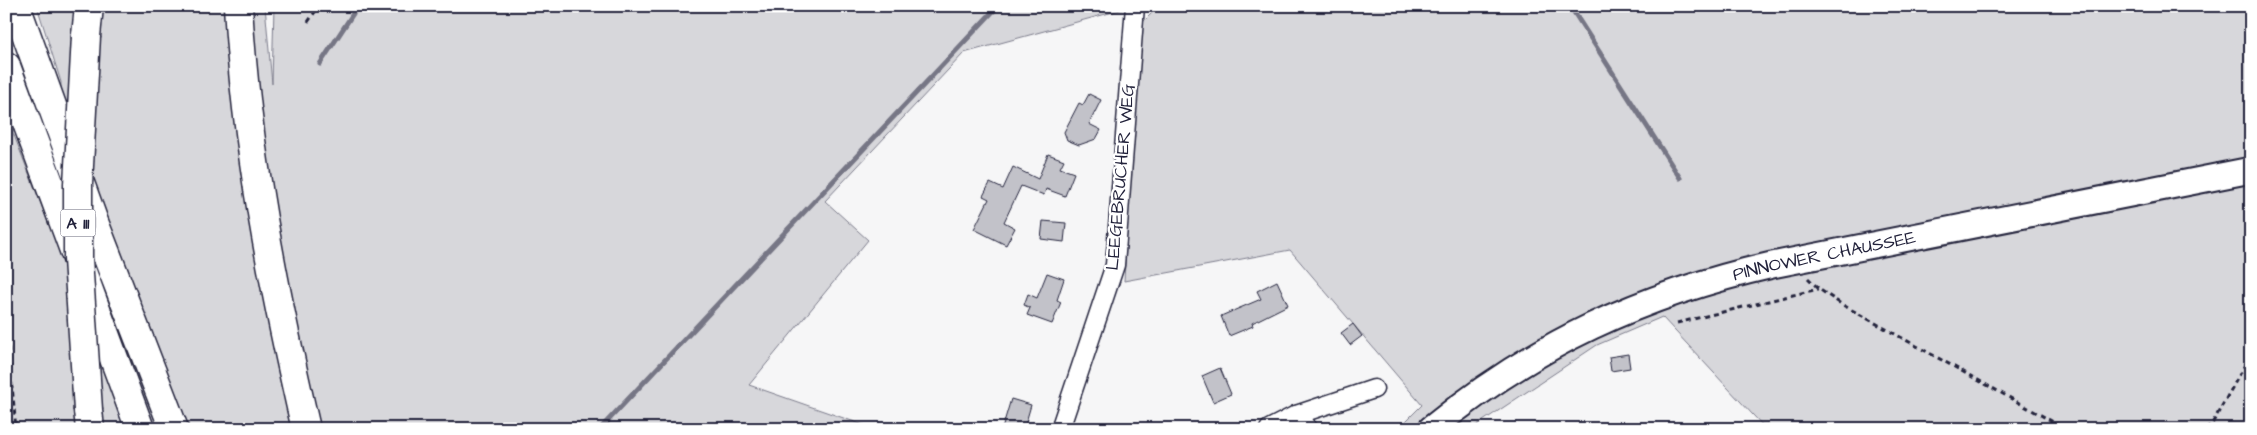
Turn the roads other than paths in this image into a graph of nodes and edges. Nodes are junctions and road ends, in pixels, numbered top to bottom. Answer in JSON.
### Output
{"nodes":[{"id":1,"x":16,"y":6,"type":"edge"},
{"id":2,"x":89,"y":6,"type":"edge"},
{"id":3,"x":238,"y":6,"type":"edge"},
{"id":4,"x":246,"y":6,"type":"edge"},
{"id":5,"x":1135,"y":6,"type":"edge"},
{"id":6,"x":6,"y":66,"type":"edge"},
{"id":7,"x":243,"y":68,"type":"junction"},
{"id":8,"x":2251,"y":170,"type":"edge"},
{"id":9,"x":1374,"y":389,"type":"dead end"},
{"id":10,"x":1296,"y":415,"type":"junction"},
{"id":11,"x":89,"y":419,"type":"edge"},
{"id":12,"x":140,"y":429,"type":"edge"},
{"id":13,"x":174,"y":429,"type":"edge"},
{"id":14,"x":306,"y":429,"type":"edge"},
{"id":15,"x":1060,"y":429,"type":"edge"},
{"id":16,"x":1269,"y":429,"type":"edge"},
{"id":17,"x":1308,"y":429,"type":"edge"},
{"id":18,"x":1431,"y":429,"type":"edge"}],
"edges":[{"from":1,"to":13,"type":"highway"},
{"from":2,"to":11,"type":"highway","number":"A 111","bridge":true},
{"from":3,"to":7,"type":"highway"},
{"from":4,"to":7,"type":"highway"},
{"from":5,"to":15,"type":"street","name":"LEEGEBRUCHER WEG"},
{"from":6,"to":12,"type":"highway"},
{"from":7,"to":14,"type":"highway"},
{"from":8,"to":18,"type":"main road","name":"PINNOWER CHAUSSEE"},
{"from":9,"to":10,"type":"street"},
{"from":10,"to":16,"type":"street"},
{"from":10,"to":17,"type":"street"}]}
